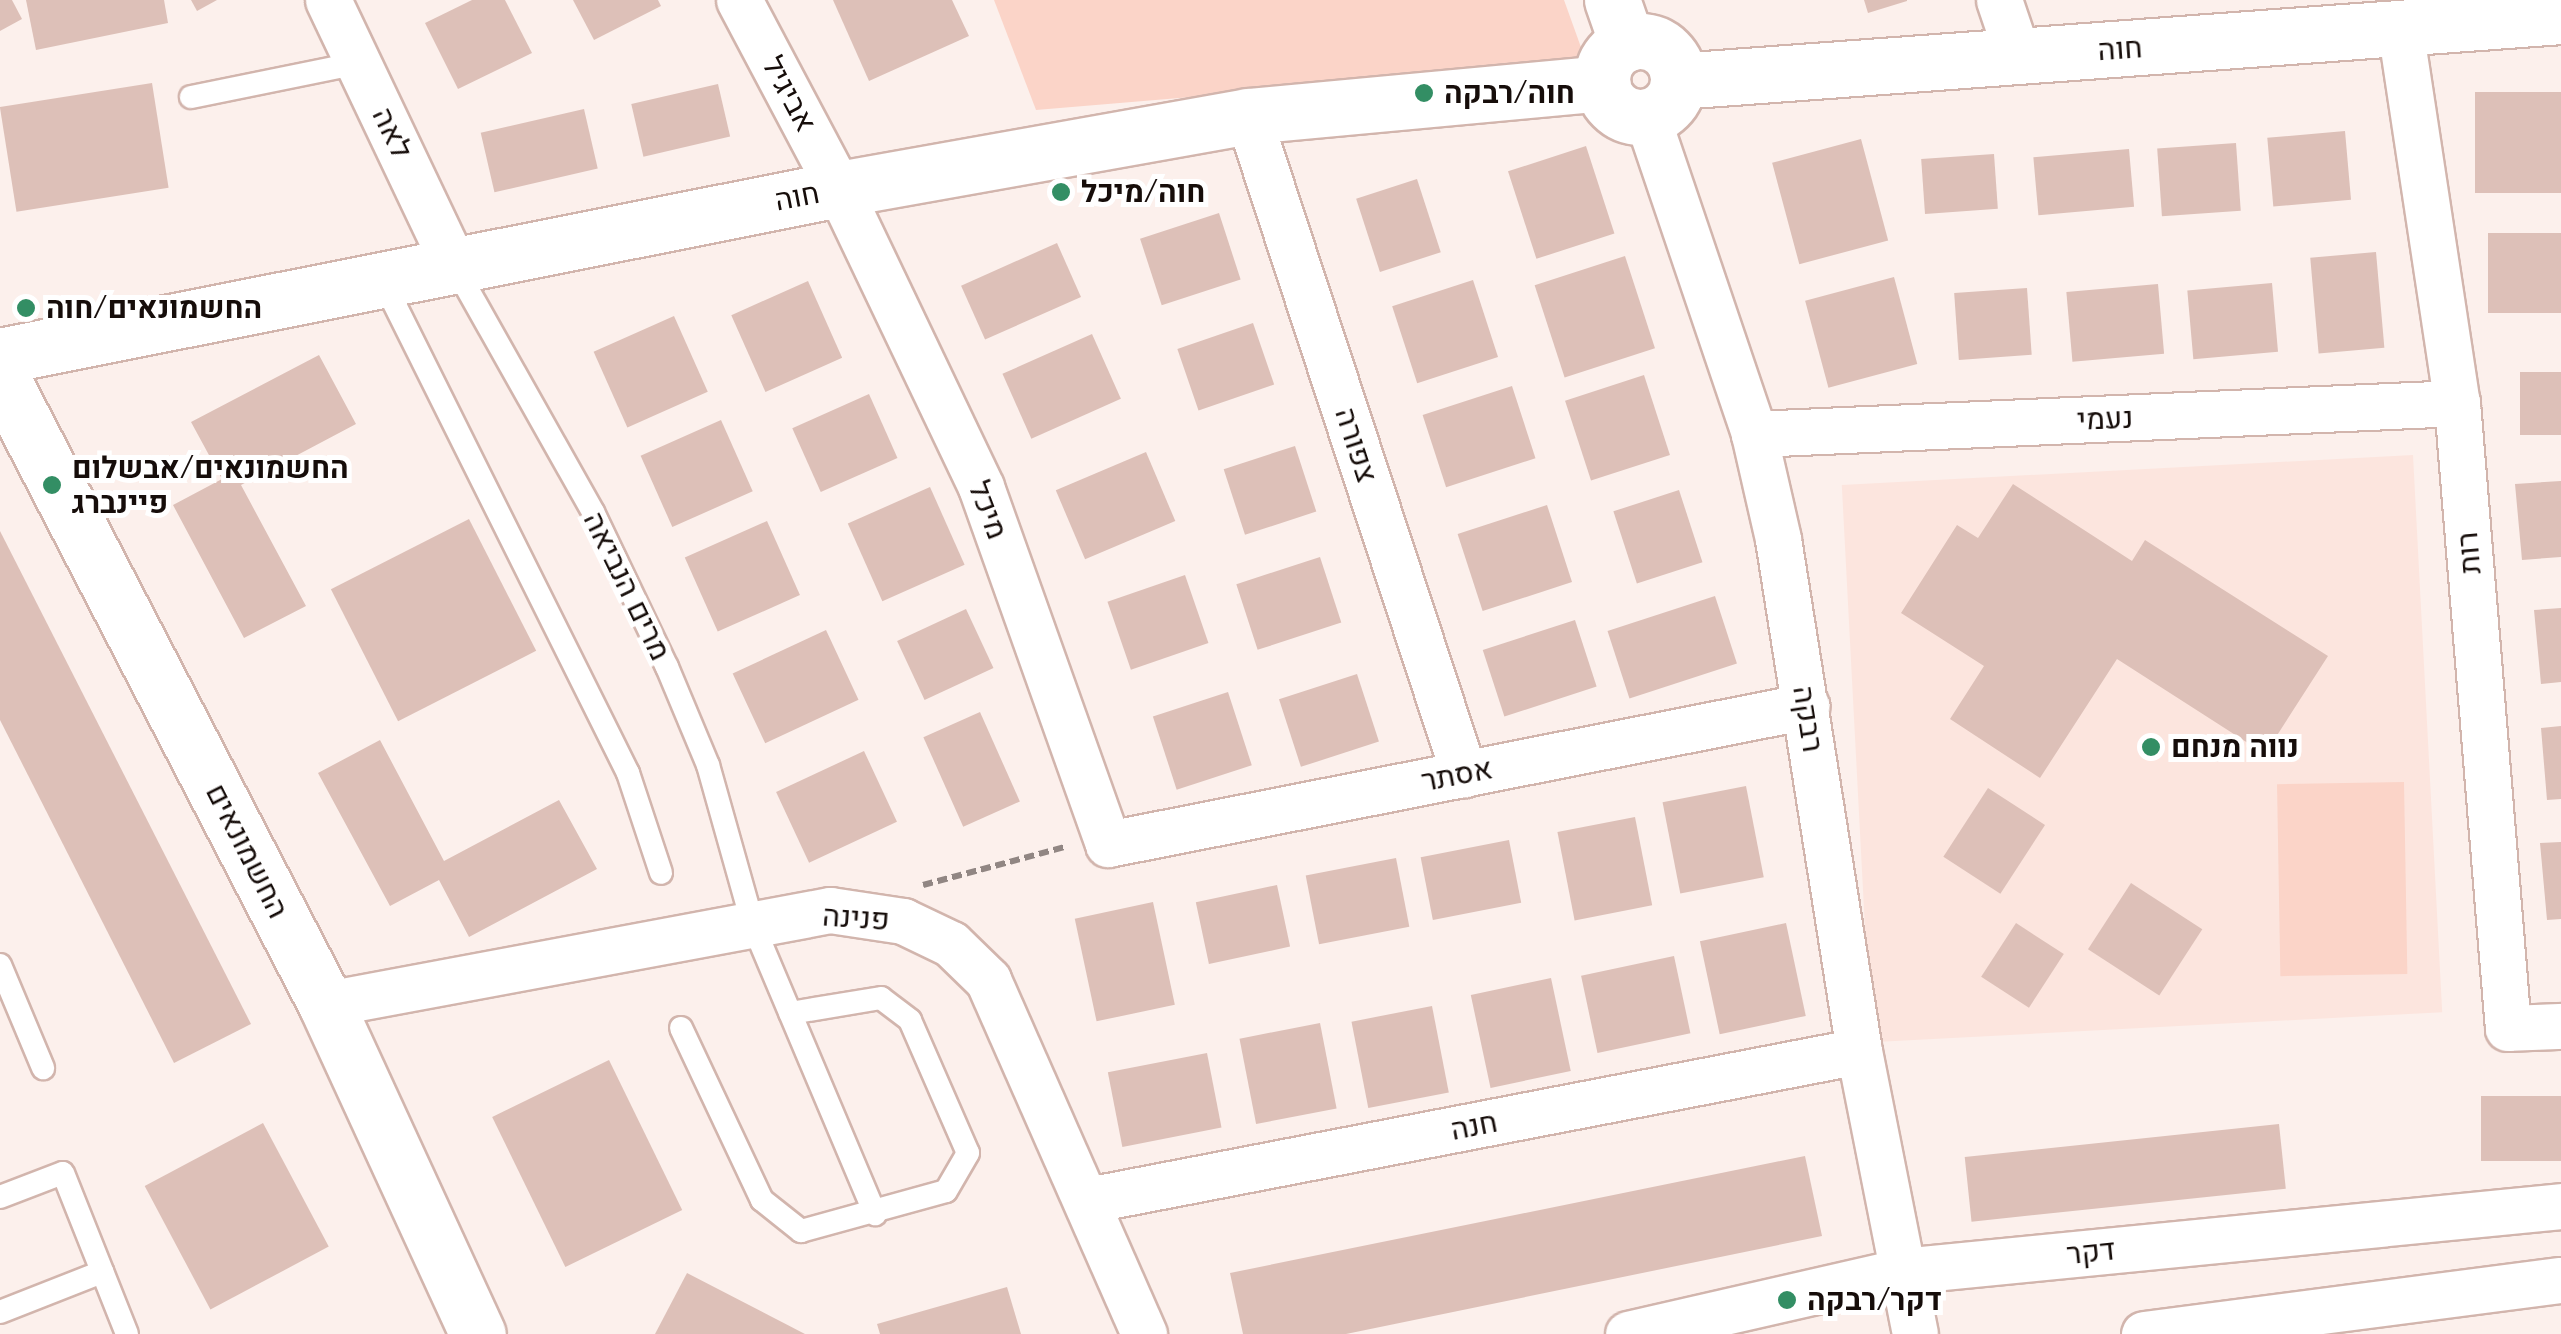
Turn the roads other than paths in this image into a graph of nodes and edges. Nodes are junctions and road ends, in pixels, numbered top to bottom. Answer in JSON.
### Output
{"nodes":[{"id":1,"x":328,"y":0,"type":"edge"},
{"id":2,"x":739,"y":0,"type":"edge"},
{"id":3,"x":1999,"y":0,"type":"edge"},
{"id":4,"x":2561,"y":16,"type":"edge"},
{"id":5,"x":2400,"y":28,"type":"junction"},
{"id":6,"x":1614,"y":42,"type":"edge"},
{"id":7,"x":2018,"y":56,"type":"junction"},
{"id":8,"x":358,"y":62,"type":"junction"},
{"id":9,"x":191,"y":97,"type":"dead end"},
{"id":10,"x":1662,"y":99,"type":"junction"},
{"id":11,"x":1248,"y":116,"type":"junction"},
{"id":12,"x":839,"y":189,"type":"junction"},
{"id":13,"x":455,"y":267,"type":"junction"},
{"id":14,"x":382,"y":281,"type":"junction"},
{"id":15,"x":0,"y":356,"type":"edge"},
{"id":16,"x":0,"y":375,"type":"edge"},
{"id":17,"x":2456,"y":404,"type":"junction"},
{"id":18,"x":1754,"y":434,"type":"junction"},
{"id":19,"x":1807,"y":706,"type":"junction"},
{"id":20,"x":1464,"y":774,"type":"junction"},
{"id":21,"x":1107,"y":840,"type":"joint"},
{"id":22,"x":660,"y":873,"type":"dead end"},
{"id":23,"x":753,"y":925,"type":"junction"},
{"id":24,"x":0,"y":965,"type":"edge"},
{"id":25,"x":326,"y":1004,"type":"junction"},
{"id":26,"x":790,"y":1012,"type":"junction"},
{"id":27,"x":2561,"y":1026,"type":"edge"},
{"id":28,"x":681,"y":1028,"type":"dead end"},
{"id":29,"x":1858,"y":1051,"type":"junction"},
{"id":30,"x":43,"y":1068,"type":"dead end"},
{"id":31,"x":0,"y":1197,"type":"edge"},
{"id":32,"x":1088,"y":1200,"type":"junction"},
{"id":33,"x":2561,"y":1206,"type":"edge"},
{"id":34,"x":874,"y":1214,"type":"junction"},
{"id":35,"x":1902,"y":1271,"type":"junction"},
{"id":36,"x":102,"y":1272,"type":"junction"},
{"id":37,"x":2561,"y":1280,"type":"edge"},
{"id":38,"x":0,"y":1312,"type":"edge"},
{"id":39,"x":127,"y":1334,"type":"edge"},
{"id":40,"x":478,"y":1334,"type":"edge"},
{"id":41,"x":1144,"y":1334,"type":"edge"},
{"id":42,"x":1628,"y":1334,"type":"edge"},
{"id":43,"x":1915,"y":1334,"type":"edge"},
{"id":44,"x":2144,"y":1334,"type":"edge"}],
"edges":[{"from":1,"to":8,"type":"street","name":"לאה"},
{"from":2,"to":12,"type":"street","name":"אביגיל"},
{"from":3,"to":7,"type":"street"},
{"from":4,"to":5,"type":"street","name":"חוה"},
{"from":5,"to":7,"type":"street","name":"חוה"},
{"from":5,"to":17,"type":"street","name":"רות"},
{"from":6,"to":10,"type":"street"},
{"from":6,"to":11,"type":"street","name":"חוה"},
{"from":7,"to":10,"type":"street","name":"חוה"},
{"from":8,"to":9,"type":"lane"},
{"from":8,"to":13,"type":"street","name":"לאה"},
{"from":10,"to":18,"type":"street","name":"רבקה"},
{"from":11,"to":12,"type":"street","name":"חוה"},
{"from":11,"to":20,"type":"street","name":"צפורה"},
{"from":12,"to":13,"type":"street","name":"חוה"},
{"from":12,"to":21,"type":"street","name":"מיכל"},
{"from":13,"to":14,"type":"street","name":"חוה"},
{"from":13,"to":23,"type":"lane","name":"מרים הנביאה"},
{"from":14,"to":15,"type":"street","name":"חוה"},
{"from":14,"to":22,"type":"lane"},
{"from":16,"to":25,"type":"street","name":"החשמונאים"},
{"from":17,"to":18,"type":"street","name":"נעמי"},
{"from":17,"to":27,"type":"street","name":"רות"},
{"from":18,"to":19,"type":"street","name":"רבקה"},
{"from":19,"to":20,"type":"street","name":"אסתר"},
{"from":19,"to":29,"type":"street","name":"רבקה"},
{"from":20,"to":21,"type":"street","name":"אסתר"},
{"from":23,"to":25,"type":"street","name":"פנינה"},
{"from":23,"to":26,"type":"lane","name":"מרים הנביאה"},
{"from":23,"to":32,"type":"street","name":"פנינה"},
{"from":24,"to":30,"type":"lane"},
{"from":25,"to":40,"type":"street","name":"החשמונאים"},
{"from":26,"to":34,"type":"lane","name":"מרים הנביאה"},
{"from":26,"to":34,"type":"lane"},
{"from":28,"to":34,"type":"lane"},
{"from":29,"to":32,"type":"street","name":"חנה"},
{"from":29,"to":35,"type":"street","name":"רבקה"},
{"from":31,"to":36,"type":"lane"},
{"from":32,"to":41,"type":"street","name":"פנינה"},
{"from":33,"to":35,"type":"street","name":"דקר"},
{"from":35,"to":42,"type":"street","name":"דקר"},
{"from":35,"to":43,"type":"street","name":"רבקה"},
{"from":36,"to":38,"type":"lane"},
{"from":36,"to":39,"type":"lane"},
{"from":37,"to":44,"type":"street"}]}
